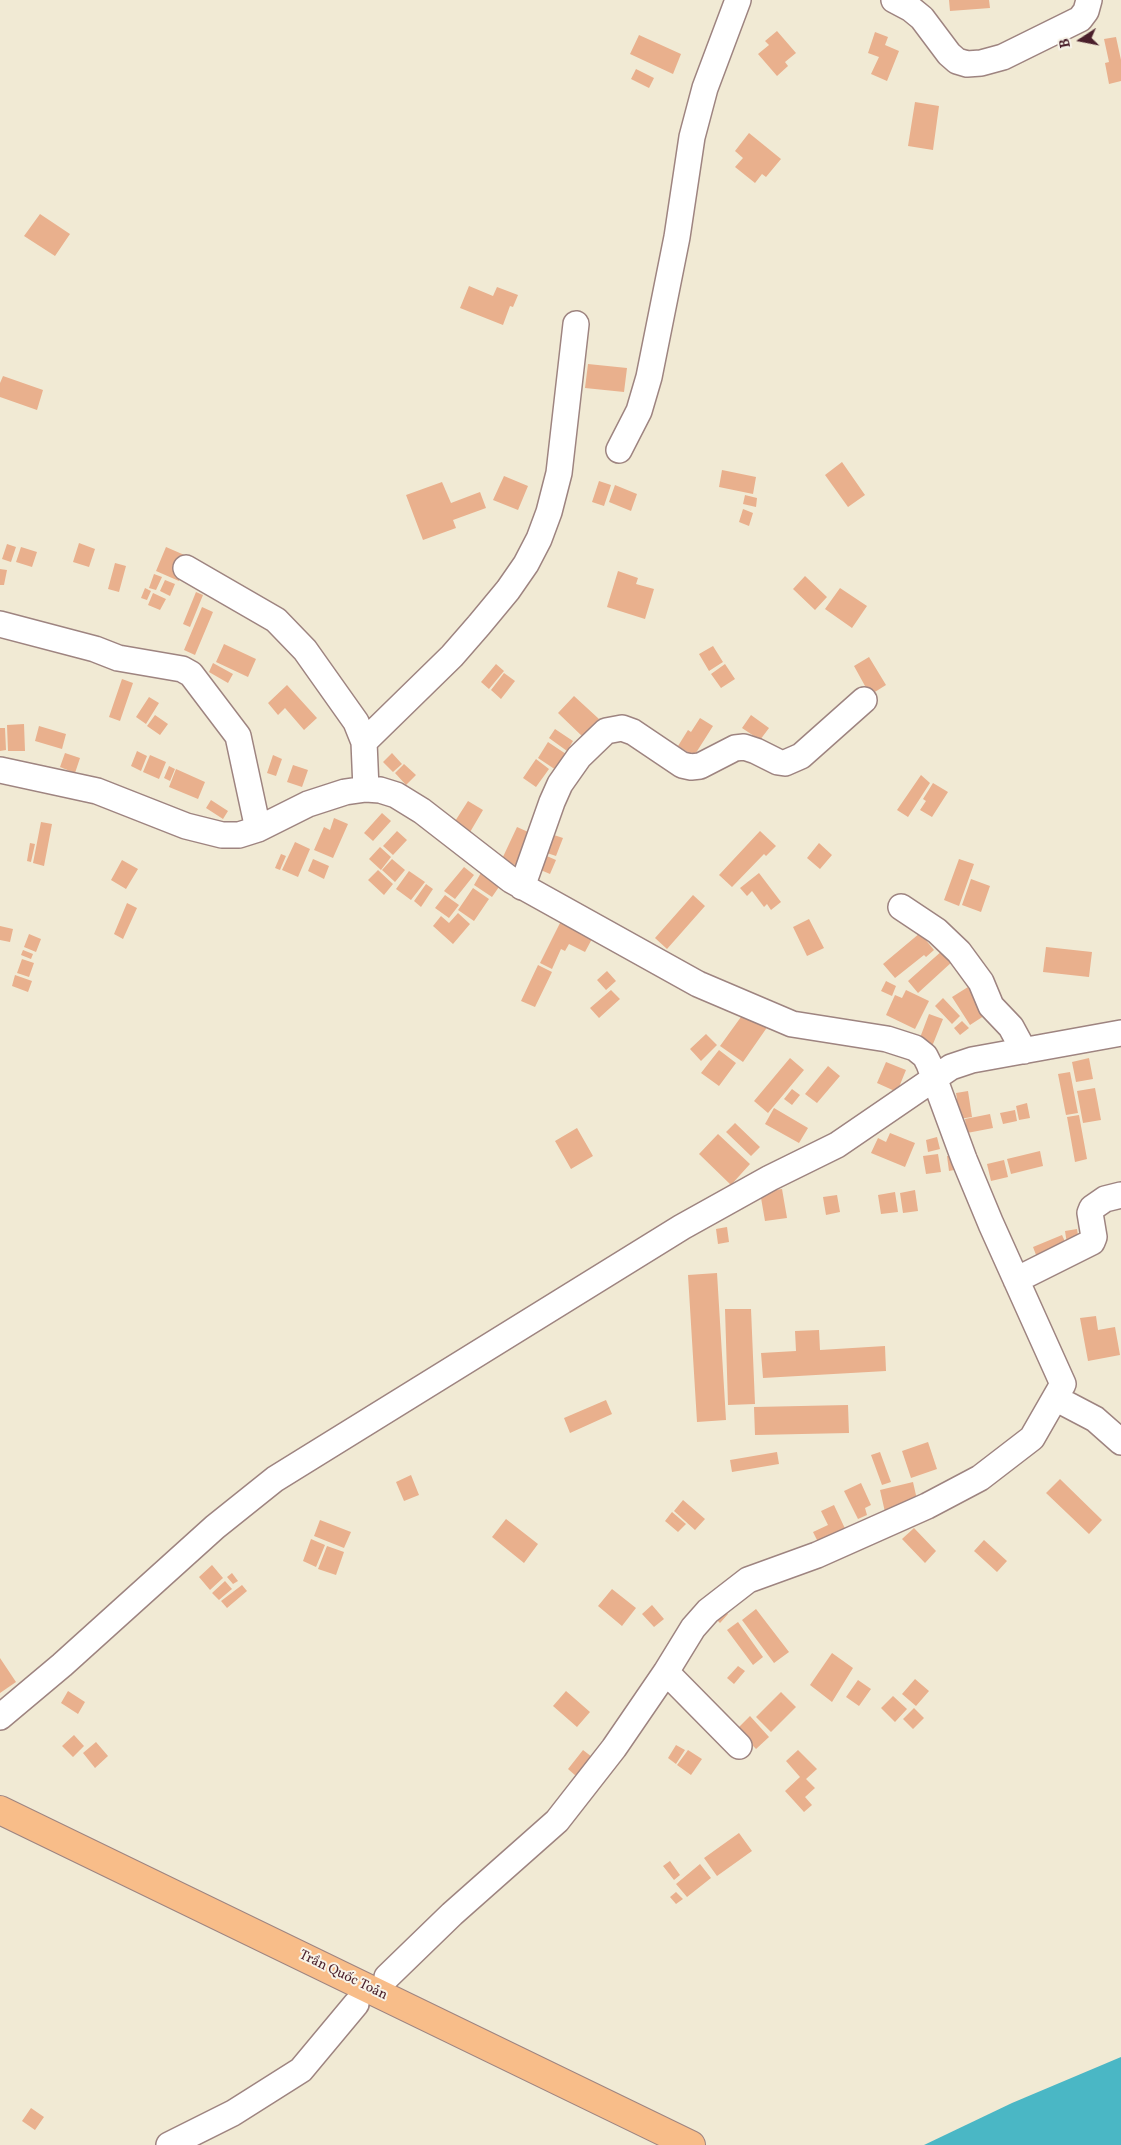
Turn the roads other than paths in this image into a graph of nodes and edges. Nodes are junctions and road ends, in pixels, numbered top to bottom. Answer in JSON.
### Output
{"nodes":[{"id":1,"x":738,"y":0,"type":"edge"},
{"id":2,"x":1089,"y":0,"type":"edge"},
{"id":3,"x":897,"y":1,"type":"edge"},
{"id":4,"x":576,"y":324,"type":"dead end"},
{"id":5,"x":619,"y":450,"type":"dead end"},
{"id":6,"x":186,"y":568,"type":"dead end"},
{"id":7,"x":0,"y":624,"type":"edge"},
{"id":8,"x":864,"y":700,"type":"dead end"},
{"id":9,"x":364,"y":742,"type":"junction"},
{"id":10,"x":2,"y":777,"type":"edge"},
{"id":11,"x":366,"y":789,"type":"junction"},
{"id":12,"x":258,"y":829,"type":"junction"},
{"id":13,"x":522,"y":887,"type":"junction"},
{"id":14,"x":901,"y":907,"type":"dead end"},
{"id":15,"x":1121,"y":1033,"type":"edge"},
{"id":16,"x":1024,"y":1051,"type":"junction"},
{"id":17,"x":934,"y":1080,"type":"junction"},
{"id":18,"x":1121,"y":1195,"type":"edge"},
{"id":19,"x":1016,"y":1280,"type":"junction"},
{"id":20,"x":1055,"y":1398,"type":"junction"},
{"id":21,"x":1121,"y":1442,"type":"edge"},
{"id":22,"x":666,"y":1672,"type":"junction"},
{"id":23,"x":0,"y":1717,"type":"edge"},
{"id":24,"x":739,"y":1746,"type":"dead end"},
{"id":25,"x":0,"y":1810,"type":"edge"},
{"id":26,"x":387,"y":1977,"type":"dead end"},
{"id":27,"x":356,"y":2004,"type":"dead end"},
{"id":28,"x":689,"y":2144,"type":"edge"},
{"id":29,"x":169,"y":2145,"type":"edge"}],
"edges":[{"from":1,"to":5,"type":"street"},
{"from":2,"to":3,"type":"street"},
{"from":4,"to":9,"type":"street"},
{"from":6,"to":9,"type":"street"},
{"from":7,"to":12,"type":"street"},
{"from":8,"to":13,"type":"street"},
{"from":9,"to":11,"type":"street"},
{"from":10,"to":12,"type":"street"},
{"from":11,"to":12,"type":"street"},
{"from":11,"to":13,"type":"street"},
{"from":13,"to":17,"type":"street"},
{"from":14,"to":16,"type":"street"},
{"from":15,"to":16,"type":"street"},
{"from":16,"to":17,"type":"street"},
{"from":17,"to":19,"type":"street"},
{"from":17,"to":23,"type":"street"},
{"from":18,"to":19,"type":"street"},
{"from":19,"to":20,"type":"street"},
{"from":20,"to":21,"type":"street"},
{"from":20,"to":22,"type":"street"},
{"from":22,"to":24,"type":"street"},
{"from":22,"to":26,"type":"street"},
{"from":25,"to":28,"type":"main road","name":"Trần Quốc Toản"},
{"from":27,"to":29,"type":"street"}]}
